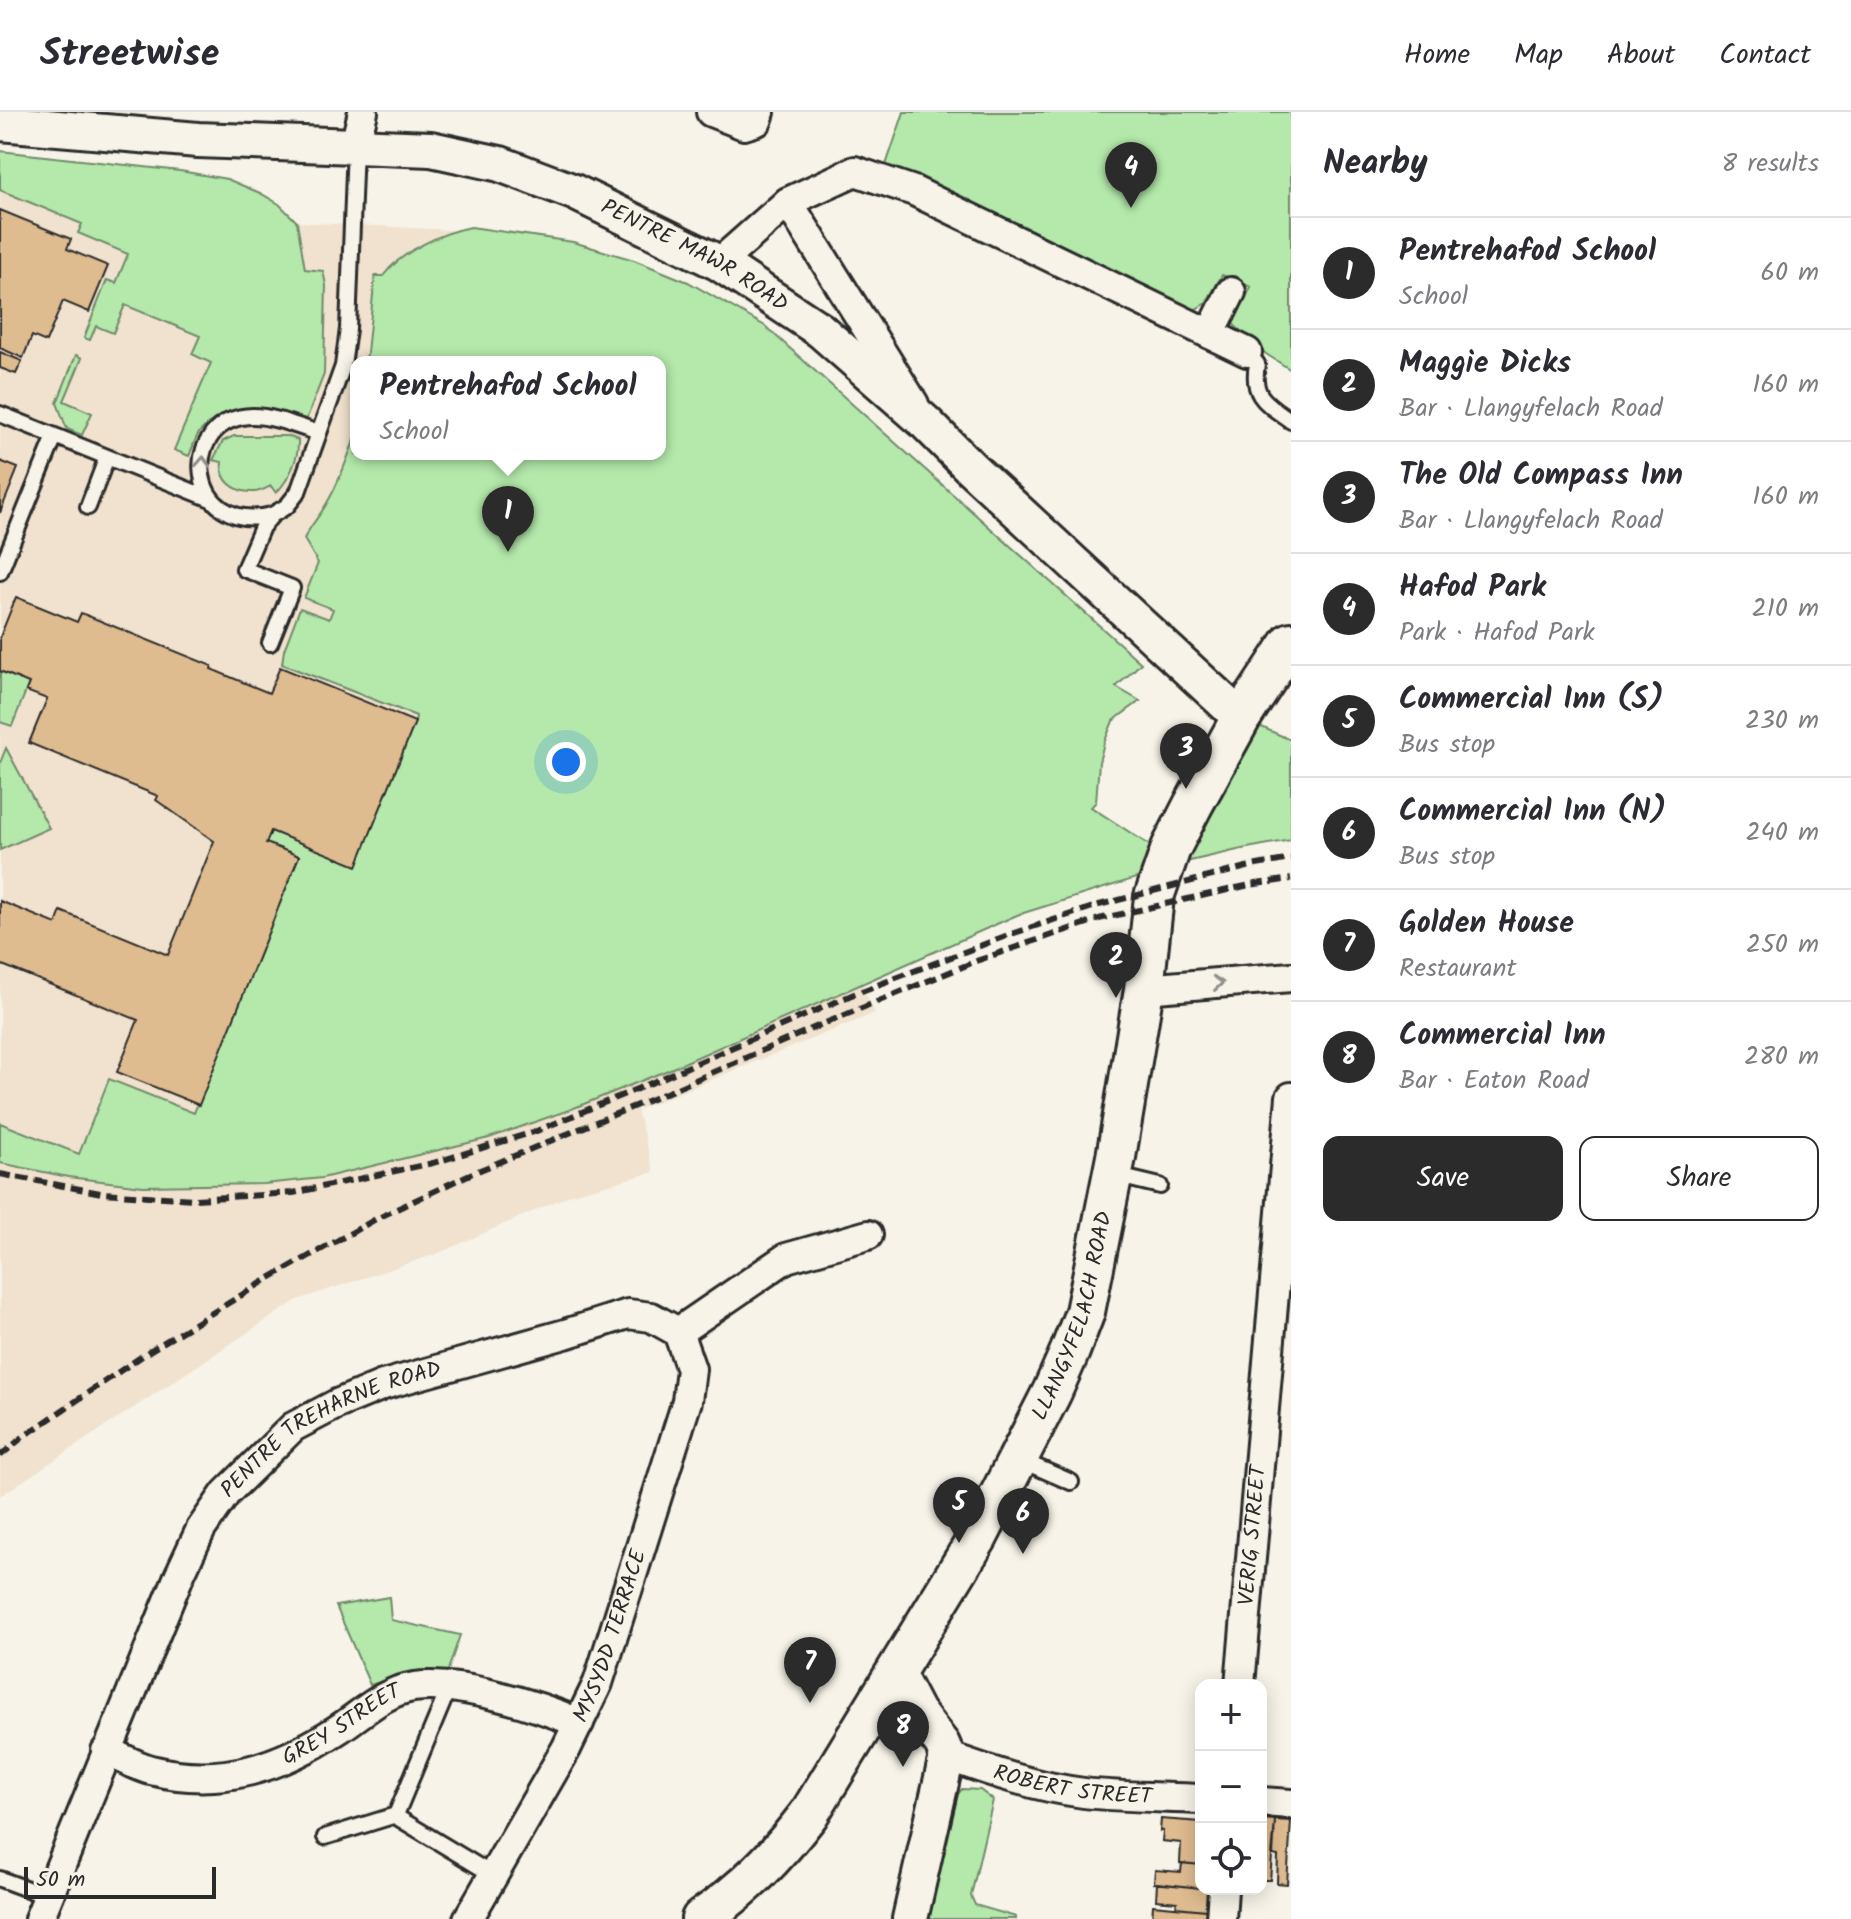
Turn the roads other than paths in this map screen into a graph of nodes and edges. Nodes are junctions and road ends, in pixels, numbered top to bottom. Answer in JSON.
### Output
{"nodes":[{"id":1,"x":363,"y":112,"type":"edge"},
{"id":2,"x":711,"y":112,"type":"edge"},
{"id":3,"x":759,"y":116,"type":"edge"},
{"id":4,"x":0,"y":123,"type":"edge"},
{"id":5,"x":355,"y":146,"type":"junction"},
{"id":6,"x":788,"y":202,"type":"junction"},
{"id":7,"x":719,"y":263,"type":"junction"},
{"id":8,"x":1231,"y":292,"type":"dead end"},
{"id":9,"x":1210,"y":334,"type":"junction"},
{"id":10,"x":1247,"y":352,"type":"joint"},
{"id":11,"x":0,"y":414,"type":"edge"},
{"id":12,"x":1291,"y":421,"type":"edge"},
{"id":13,"x":925,"y":422,"type":"junction"},
{"id":14,"x":319,"y":433,"type":"junction"},
{"id":15,"x":55,"y":436,"type":"junction"},
{"id":16,"x":107,"y":457,"type":"junction"},
{"id":17,"x":211,"y":499,"type":"junction"},
{"id":18,"x":88,"y":507,"type":"dead end"},
{"id":19,"x":272,"y":515,"type":"junction"},
{"id":20,"x":0,"y":572,"type":"edge"},
{"id":21,"x":1291,"y":642,"type":"edge"},
{"id":22,"x":270,"y":643,"type":"dead end"},
{"id":23,"x":1241,"y":718,"type":"junction"},
{"id":24,"x":1291,"y":977,"type":"edge"},
{"id":25,"x":1144,"y":989,"type":"junction"},
{"id":26,"x":1291,"y":1097,"type":"edge"},
{"id":27,"x":1113,"y":1174,"type":"junction"},
{"id":28,"x":1160,"y":1186,"type":"dead end"},
{"id":29,"x":868,"y":1235,"type":"dead end"},
{"id":30,"x":678,"y":1332,"type":"junction"},
{"id":31,"x":1017,"y":1459,"type":"junction"},
{"id":32,"x":1071,"y":1482,"type":"dead end"},
{"id":33,"x":896,"y":1672,"type":"junction"},
{"id":34,"x":1241,"y":1679,"type":"edge"},
{"id":35,"x":446,"y":1688,"type":"junction"},
{"id":36,"x":579,"y":1723,"type":"junction"},
{"id":37,"x":106,"y":1751,"type":"junction"},
{"id":38,"x":947,"y":1756,"type":"junction"},
{"id":39,"x":1195,"y":1799,"type":"edge"},
{"id":40,"x":1267,"y":1802,"type":"edge"},
{"id":41,"x":1291,"y":1804,"type":"edge"},
{"id":42,"x":396,"y":1815,"type":"junction"},
{"id":43,"x":325,"y":1837,"type":"dead end"},
{"id":44,"x":493,"y":1875,"type":"junction"},
{"id":45,"x":0,"y":1879,"type":"edge"},
{"id":46,"x":1223,"y":1895,"type":"edge"},
{"id":47,"x":44,"y":1908,"type":"edge"},
{"id":48,"x":468,"y":1919,"type":"edge"},
{"id":49,"x":701,"y":1919,"type":"edge"},
{"id":50,"x":910,"y":1919,"type":"edge"},
{"id":51,"x":1221,"y":1919,"type":"edge"}],
"edges":[{"from":1,"to":5,"type":"street"},
{"from":2,"to":3,"type":"street"},
{"from":4,"to":5,"type":"street","name":"PENTRE MAWR ROAD"},
{"from":5,"to":7,"type":"street","name":"PENTRE MAWR ROAD"},
{"from":5,"to":14,"type":"lane"},
{"from":6,"to":7,"type":"street"},
{"from":6,"to":9,"type":"street"},
{"from":6,"to":13,"type":"street"},
{"from":7,"to":13,"type":"street","name":"PENTRE MAWR ROAD"},
{"from":8,"to":9,"type":"street"},
{"from":9,"to":10,"type":"street"},
{"from":10,"to":12,"type":"lane"},
{"from":11,"to":15,"type":"lane"},
{"from":13,"to":23,"type":"street","name":"PENTRE MAWR ROAD"},
{"from":17,"to":14,"type":"lane","one_way":true},
{"from":14,"to":19,"type":"lane"},
{"from":15,"to":16,"type":"lane"},
{"from":15,"to":20,"type":"lane"},
{"from":16,"to":17,"type":"lane"},
{"from":16,"to":18,"type":"lane"},
{"from":17,"to":19,"type":"lane"},
{"from":19,"to":22,"type":"lane"},
{"from":21,"to":23,"type":"main road","name":"LLANGYFELACH ROAD"},
{"from":23,"to":25,"type":"main road","name":"LLANGYFELACH ROAD"},
{"from":25,"to":24,"type":"street","one_way":true},
{"from":25,"to":27,"type":"main road","name":"LLANGYFELACH ROAD"},
{"from":26,"to":34,"type":"street","name":"VERIG STREET"},
{"from":27,"to":28,"type":"lane"},
{"from":27,"to":31,"type":"main road","name":"LLANGYFELACH ROAD"},
{"from":29,"to":30,"type":"street"},
{"from":30,"to":36,"type":"street","name":"MYSYDD TERRACE"},
{"from":30,"to":37,"type":"street","name":"PENTRE TREHARNE ROAD"},
{"from":31,"to":32,"type":"lane"},
{"from":31,"to":33,"type":"main road","name":"LLANGYFELACH ROAD"},
{"from":33,"to":38,"type":"street"},
{"from":33,"to":49,"type":"main road","name":"LLANGYFELACH ROAD"},
{"from":35,"to":36,"type":"street","name":"GREY STREET"},
{"from":35,"to":37,"type":"street","name":"GREY STREET"},
{"from":35,"to":42,"type":"lane"},
{"from":36,"to":44,"type":"street","name":"MYSYDD TERRACE"},
{"from":37,"to":47,"type":"street","name":"PENTRE TREHARNE ROAD"},
{"from":38,"to":39,"type":"street","name":"ROBERT STREET"},
{"from":38,"to":50,"type":"street"},
{"from":40,"to":41,"type":"street"},
{"from":42,"to":43,"type":"lane"},
{"from":42,"to":44,"type":"lane"},
{"from":44,"to":48,"type":"street","name":"MYSYDD TERRACE"},
{"from":45,"to":47,"type":"lane"},
{"from":46,"to":51,"type":"street"}]}
